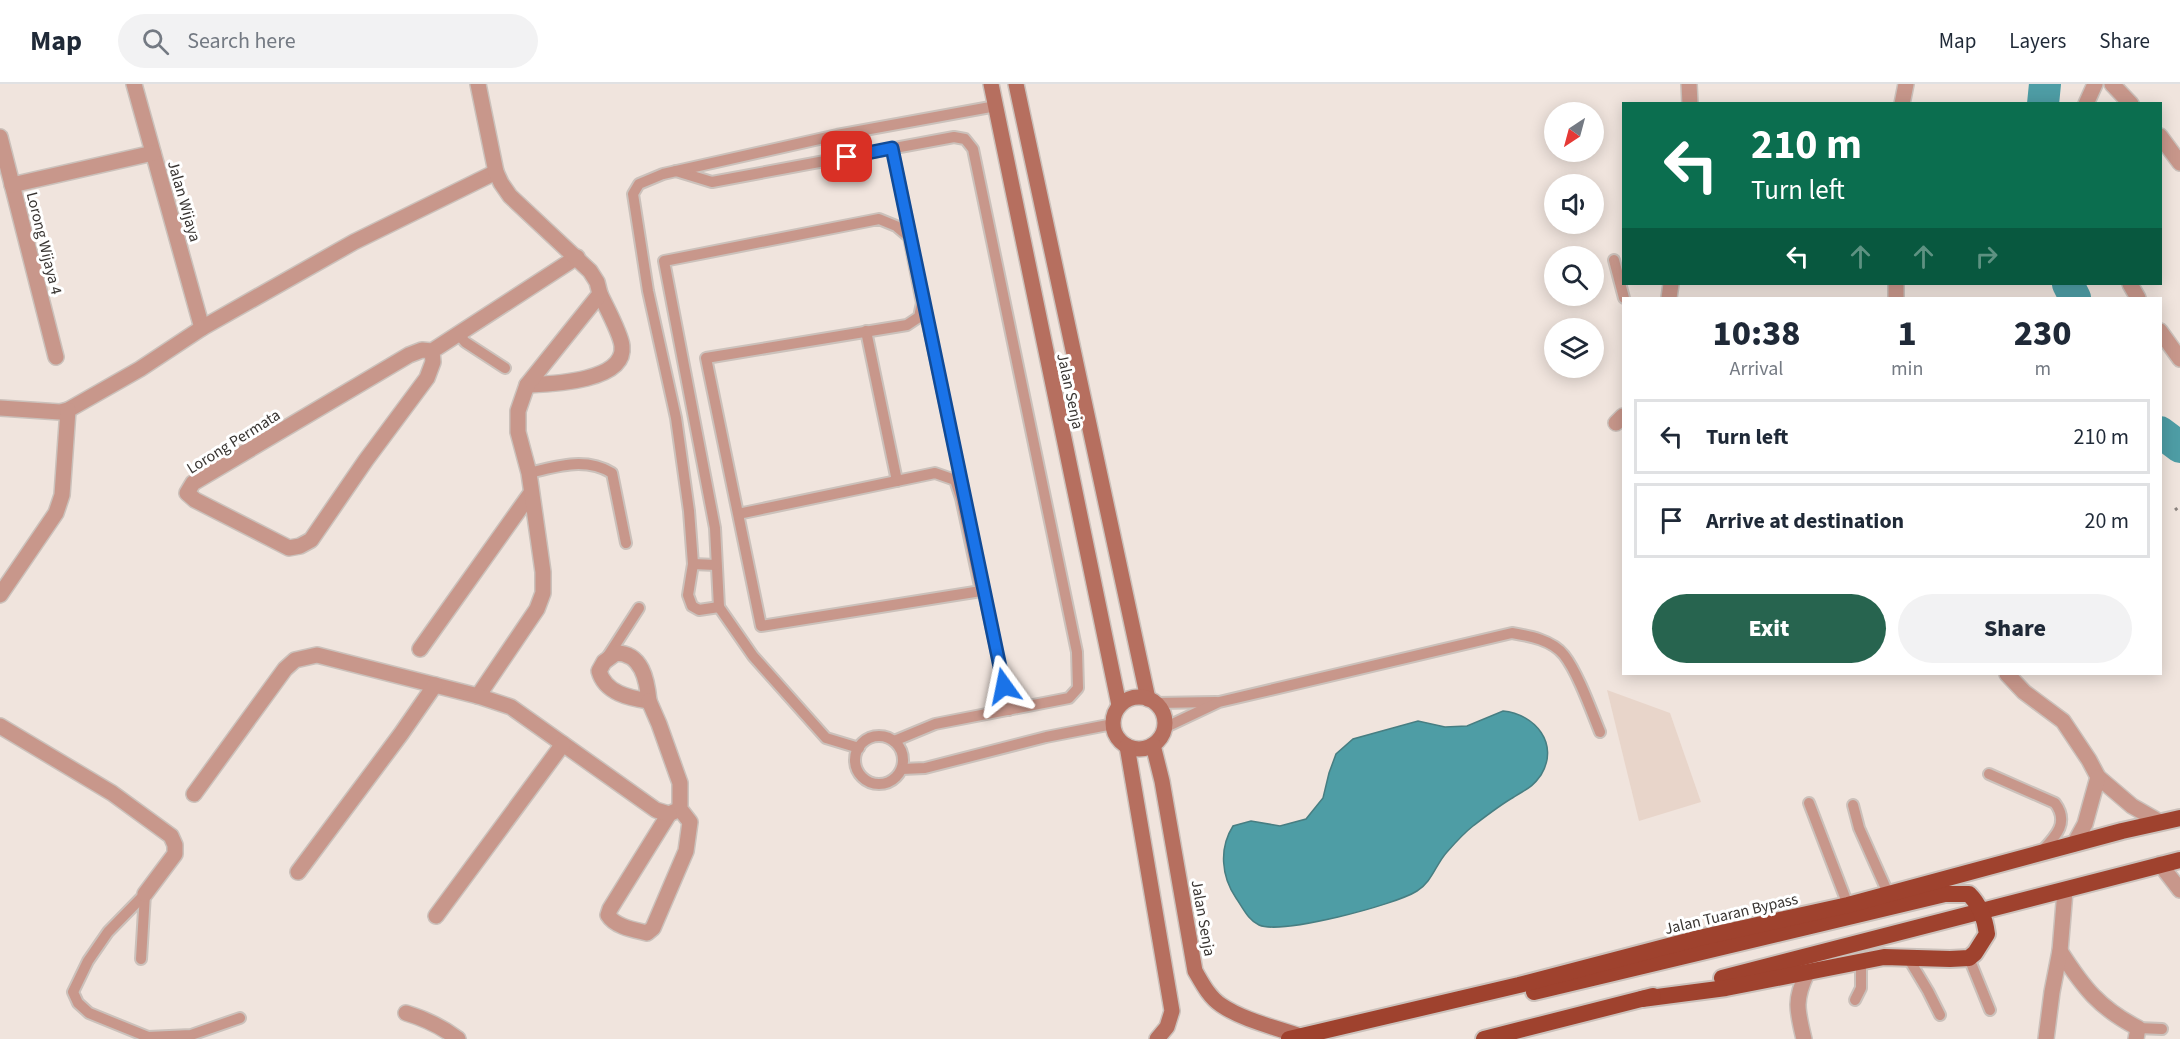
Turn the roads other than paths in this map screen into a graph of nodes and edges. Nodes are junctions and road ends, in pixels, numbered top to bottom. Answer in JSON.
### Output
{"nodes":[{"id":1,"x":134,"y":84,"type":"edge"},
{"id":2,"x":478,"y":84,"type":"edge"},
{"id":3,"x":991,"y":84,"type":"edge"},
{"id":4,"x":1016,"y":84,"type":"edge"},
{"id":5,"x":1689,"y":84,"type":"edge"},
{"id":6,"x":1906,"y":84,"type":"edge"},
{"id":7,"x":2095,"y":84,"type":"edge"},
{"id":8,"x":2112,"y":84,"type":"edge"},
{"id":9,"x":1690,"y":102,"type":"edge"},
{"id":10,"x":1902,"y":102,"type":"edge"},
{"id":11,"x":2087,"y":102,"type":"edge"},
{"id":12,"x":2130,"y":102,"type":"edge"},
{"id":13,"x":996,"y":106,"type":"junction"},
{"id":14,"x":0,"y":138,"type":"edge"},
{"id":15,"x":2162,"y":139,"type":"edge"},
{"id":16,"x":892,"y":148,"type":"junction"},
{"id":17,"x":153,"y":153,"type":"junction"},
{"id":18,"x":2180,"y":163,"type":"edge"},
{"id":19,"x":676,"y":171,"type":"junction"},
{"id":20,"x":496,"y":172,"type":"junction"},
{"id":21,"x":12,"y":185,"type":"junction"},
{"id":22,"x":577,"y":257,"type":"junction"},
{"id":23,"x":1614,"y":260,"type":"dead end"},
{"id":24,"x":600,"y":294,"type":"junction"},
{"id":25,"x":1624,"y":297,"type":"edge"},
{"id":26,"x":202,"y":328,"type":"junction"},
{"id":27,"x":866,"y":332,"type":"junction"},
{"id":28,"x":458,"y":333,"type":"junction"},
{"id":29,"x":2162,"y":334,"type":"edge"},
{"id":30,"x":432,"y":351,"type":"junction"},
{"id":31,"x":56,"y":357,"type":"dead end"},
{"id":32,"x":2180,"y":359,"type":"edge"},
{"id":33,"x":505,"y":368,"type":"dead end"},
{"id":34,"x":527,"y":385,"type":"junction"},
{"id":35,"x":0,"y":408,"type":"edge"},
{"id":36,"x":68,"y":410,"type":"junction"},
{"id":37,"x":529,"y":473,"type":"junction"},
{"id":38,"x":897,"y":481,"type":"junction"},
{"id":39,"x":531,"y":492,"type":"junction"},
{"id":40,"x":738,"y":514,"type":"junction"},
{"id":41,"x":626,"y":543,"type":"dead end"},
{"id":42,"x":693,"y":564,"type":"junction"},
{"id":43,"x":716,"y":565,"type":"junction"},
{"id":44,"x":0,"y":595,"type":"edge"},
{"id":45,"x":719,"y":607,"type":"junction"},
{"id":46,"x":639,"y":608,"type":"dead end"},
{"id":47,"x":420,"y":649,"type":"dead end"},
{"id":48,"x":604,"y":662,"type":"junction"},
{"id":49,"x":2008,"y":675,"type":"edge"},
{"id":50,"x":435,"y":685,"type":"junction"},
{"id":51,"x":478,"y":696,"type":"junction"},
{"id":52,"x":649,"y":701,"type":"junction"},
{"id":53,"x":1152,"y":701,"type":"junction"},
{"id":54,"x":1219,"y":702,"type":"junction"},
{"id":55,"x":1119,"y":705,"type":"junction"},
{"id":56,"x":1009,"y":710,"type":"junction"},
{"id":57,"x":1113,"y":724,"type":"junction"},
{"id":58,"x":0,"y":726,"type":"edge"},
{"id":59,"x":1164,"y":728,"type":"junction"},
{"id":60,"x":1600,"y":732,"type":"dead end"},
{"id":61,"x":894,"y":741,"type":"junction"},
{"id":62,"x":563,"y":744,"type":"junction"},
{"id":63,"x":1154,"y":745,"type":"junction"},
{"id":64,"x":1127,"y":746,"type":"junction"},
{"id":65,"x":859,"y":748,"type":"junction"},
{"id":66,"x":902,"y":770,"type":"junction"},
{"id":67,"x":1989,"y":774,"type":"dead end"},
{"id":68,"x":2098,"y":777,"type":"junction"},
{"id":69,"x":194,"y":794,"type":"dead end"},
{"id":70,"x":1809,"y":803,"type":"dead end"},
{"id":71,"x":1853,"y":805,"type":"dead end"},
{"id":72,"x":675,"y":812,"type":"junction"},
{"id":73,"x":2180,"y":818,"type":"edge"},
{"id":74,"x":2160,"y":822,"type":"junction"},
{"id":75,"x":2073,"y":844,"type":"junction"},
{"id":76,"x":2038,"y":854,"type":"junction"},
{"id":77,"x":2180,"y":860,"type":"edge"},
{"id":78,"x":2160,"y":864,"type":"junction"},
{"id":79,"x":298,"y":872,"type":"dead end"},
{"id":80,"x":2180,"y":890,"type":"edge"},
{"id":81,"x":2065,"y":891,"type":"junction"},
{"id":82,"x":1888,"y":893,"type":"junction"},
{"id":83,"x":145,"y":894,"type":"junction"},
{"id":84,"x":1848,"y":904,"type":"junction"},
{"id":85,"x":1981,"y":912,"type":"junction"},
{"id":86,"x":436,"y":916,"type":"dead end"},
{"id":87,"x":2060,"y":951,"type":"junction"},
{"id":88,"x":1907,"y":956,"type":"junction"},
{"id":89,"x":1969,"y":958,"type":"junction"},
{"id":90,"x":141,"y":959,"type":"dead end"},
{"id":91,"x":1861,"y":960,"type":"junction"},
{"id":92,"x":1807,"y":973,"type":"junction"},
{"id":93,"x":1519,"y":985,"type":"junction"},
{"id":94,"x":1642,"y":999,"type":"junction"},
{"id":95,"x":1855,"y":1000,"type":"dead end"},
{"id":96,"x":1990,"y":1010,"type":"dead end"},
{"id":97,"x":406,"y":1013,"type":"dead end"},
{"id":98,"x":1940,"y":1015,"type":"dead end"},
{"id":99,"x":240,"y":1018,"type":"dead end"},
{"id":100,"x":2162,"y":1029,"type":"dead end"},
{"id":101,"x":2137,"y":1034,"type":"edge"},
{"id":102,"x":1294,"y":1038,"type":"edge"},
{"id":103,"x":458,"y":1039,"type":"edge"},
{"id":104,"x":1157,"y":1039,"type":"edge"},
{"id":105,"x":1484,"y":1039,"type":"edge"},
{"id":106,"x":1804,"y":1039,"type":"edge"},
{"id":107,"x":2046,"y":1039,"type":"edge"}],
"edges":[{"from":1,"to":17,"type":"street","name":"Jalan Wijaya"},
{"from":2,"to":20,"type":"street"},
{"from":3,"to":13,"type":"main road","name":"Jalan Senja"},
{"from":4,"to":53,"type":"main road","name":"Jalan Senja"},
{"from":5,"to":9,"type":"street"},
{"from":6,"to":10,"type":"street"},
{"from":7,"to":11,"type":"street"},
{"from":8,"to":12,"type":"street"},
{"from":13,"to":19,"type":"lane"},
{"from":13,"to":55,"type":"main road","name":"Jalan Senja"},
{"from":14,"to":21,"type":"street","name":"Lorong Wijaya 4"},
{"from":15,"to":18,"type":"street"},
{"from":16,"to":19,"type":"lane"},
{"from":16,"to":56,"type":"lane"},
{"from":16,"to":56,"type":"lane"},
{"from":17,"to":21,"type":"street"},
{"from":17,"to":26,"type":"street","name":"Jalan Wijaya"},
{"from":19,"to":42,"type":"lane"},
{"from":20,"to":22,"type":"street"},
{"from":20,"to":26,"type":"street"},
{"from":21,"to":31,"type":"street","name":"Lorong Wijaya 4"},
{"from":22,"to":24,"type":"street"},
{"from":22,"to":28,"type":"street","name":"Lorong Permata"},
{"from":23,"to":25,"type":"lane"},
{"from":24,"to":34,"type":"street"},
{"from":24,"to":34,"type":"street"},
{"from":26,"to":36,"type":"street"},
{"from":27,"to":38,"type":"lane"},
{"from":27,"to":40,"type":"lane"},
{"from":27,"to":43,"type":"lane"},
{"from":28,"to":30,"type":"street","name":"Lorong Permata"},
{"from":28,"to":33,"type":"lane"},
{"from":29,"to":32,"type":"street"},
{"from":30,"to":30,"type":"street","name":"Lorong Permata"},
{"from":34,"to":37,"type":"street"},
{"from":35,"to":36,"type":"street"},
{"from":36,"to":44,"type":"street"},
{"from":37,"to":39,"type":"street"},
{"from":37,"to":41,"type":"lane"},
{"from":38,"to":40,"type":"lane"},
{"from":38,"to":40,"type":"lane"},
{"from":39,"to":47,"type":"street"},
{"from":39,"to":51,"type":"street"},
{"from":42,"to":43,"type":"lane"},
{"from":42,"to":45,"type":"lane"},
{"from":43,"to":45,"type":"lane"},
{"from":45,"to":65,"type":"lane"},
{"from":46,"to":48,"type":"lane"},
{"from":48,"to":52,"type":"street"},
{"from":48,"to":52,"type":"street"},
{"from":49,"to":68,"type":"street"},
{"from":50,"to":51,"type":"street"},
{"from":50,"to":69,"type":"street"},
{"from":50,"to":79,"type":"street"},
{"from":51,"to":62,"type":"street"},
{"from":52,"to":72,"type":"street"},
{"from":53,"to":54,"type":"lane"},
{"from":53,"to":55,"type":"main road"},
{"from":53,"to":59,"type":"main road","name":"Jalan Senja"},
{"from":54,"to":59,"type":"lane"},
{"from":54,"to":60,"type":"lane"},
{"from":55,"to":57,"type":"main road","name":"Jalan Senja"},
{"from":56,"to":61,"type":"lane"},
{"from":57,"to":64,"type":"main road"},
{"from":57,"to":66,"type":"lane"},
{"from":58,"to":83,"type":"street"},
{"from":59,"to":63,"type":"main road"},
{"from":61,"to":65,"type":"lane"},
{"from":61,"to":66,"type":"lane"},
{"from":62,"to":72,"type":"street"},
{"from":62,"to":86,"type":"street"},
{"from":63,"to":64,"type":"main road"},
{"from":63,"to":102,"type":"main road","name":"Jalan Senja"},
{"from":64,"to":104,"type":"main road"},
{"from":65,"to":66,"type":"lane"},
{"from":67,"to":76,"type":"lane"},
{"from":68,"to":74,"type":"street"},
{"from":68,"to":75,"type":"street"},
{"from":70,"to":84,"type":"lane"},
{"from":71,"to":82,"type":"lane"},
{"from":72,"to":72,"type":"street"},
{"from":73,"to":74,"type":"highway","name":"Jalan Tuaran Bypass"},
{"from":74,"to":75,"type":"highway","name":"Jalan Tuaran Bypass"},
{"from":75,"to":76,"type":"highway","name":"Jalan Tuaran Bypass"},
{"from":76,"to":82,"type":"highway","name":"Jalan Tuaran Bypass"},
{"from":77,"to":78,"type":"highway"},
{"from":78,"to":80,"type":"street"},
{"from":78,"to":81,"type":"highway"},
{"from":81,"to":85,"type":"highway"},
{"from":81,"to":87,"type":"street"},
{"from":82,"to":84,"type":"highway","name":"Jalan Tuaran Bypass"},
{"from":83,"to":90,"type":"lane"},
{"from":83,"to":99,"type":"lane"},
{"from":84,"to":93,"type":"highway","name":"Jalan Tuaran Bypass"},
{"from":85,"to":89,"type":"highway"},
{"from":85,"to":93,"type":"highway"},
{"from":85,"to":94,"type":"highway"},
{"from":87,"to":101,"type":"street"},
{"from":87,"to":107,"type":"street"},
{"from":88,"to":89,"type":"highway"},
{"from":88,"to":91,"type":"highway"},
{"from":88,"to":98,"type":"lane"},
{"from":89,"to":96,"type":"lane"},
{"from":91,"to":92,"type":"highway"},
{"from":91,"to":95,"type":"lane"},
{"from":92,"to":94,"type":"highway"},
{"from":92,"to":106,"type":"street"},
{"from":93,"to":102,"type":"highway","name":"Jalan Tuaran Bypass"},
{"from":94,"to":105,"type":"highway"},
{"from":97,"to":103,"type":"street"},
{"from":100,"to":101,"type":"lane"}]}
